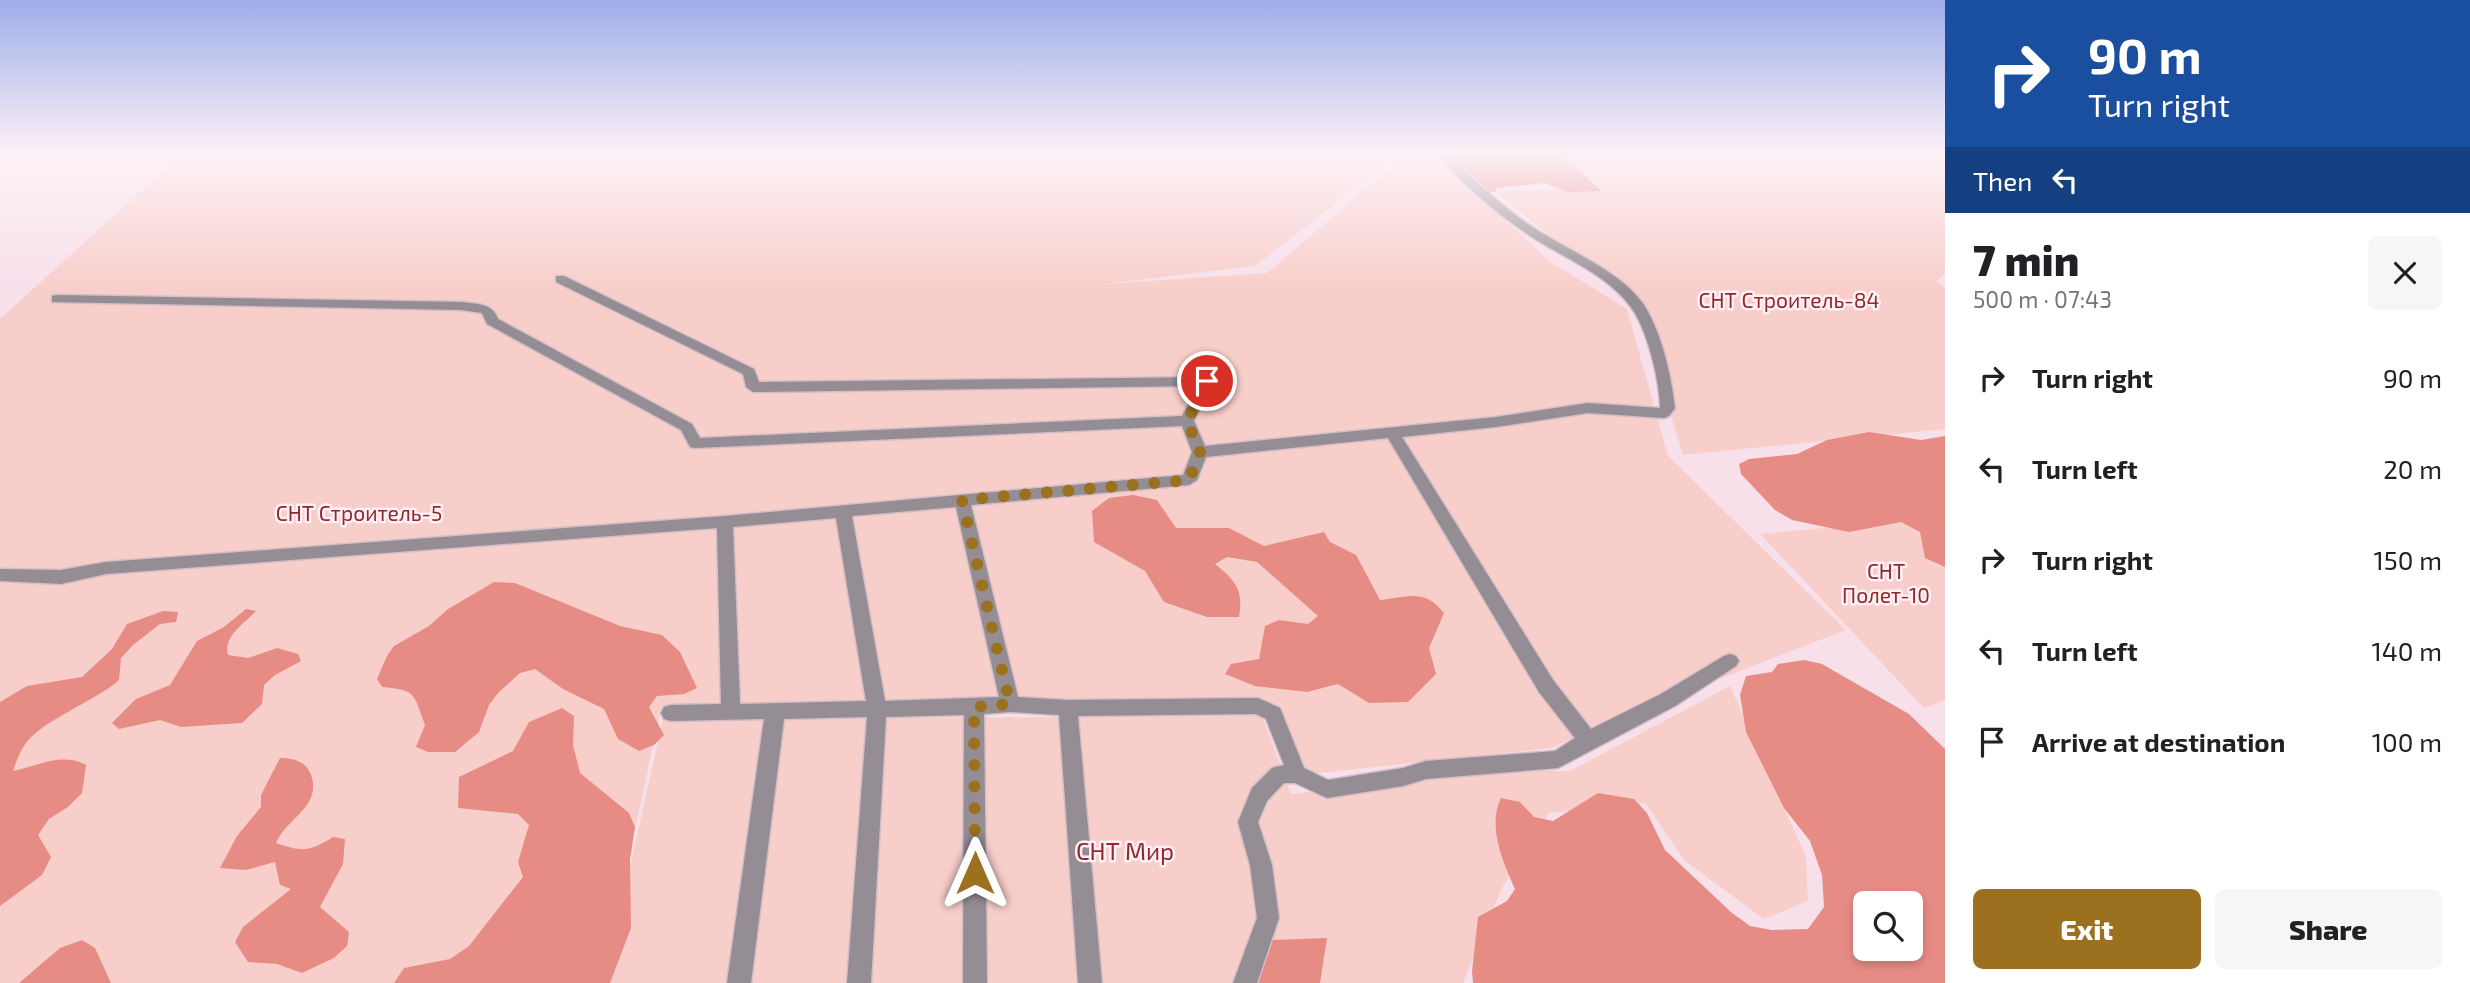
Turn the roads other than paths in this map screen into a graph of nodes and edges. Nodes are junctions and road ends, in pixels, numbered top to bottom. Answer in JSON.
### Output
{"nodes":[{"id":1,"x":1488,"y":199,"type":"edge"},
{"id":2,"x":560,"y":279,"type":"dead end"},
{"id":3,"x":57,"y":299,"type":"dead end"},
{"id":4,"x":1187,"y":421,"type":"junction"},
{"id":5,"x":1391,"y":432,"type":"junction"},
{"id":6,"x":1200,"y":452,"type":"junction"},
{"id":7,"x":962,"y":500,"type":"junction"},
{"id":8,"x":843,"y":512,"type":"junction"},
{"id":9,"x":725,"y":522,"type":"junction"},
{"id":10,"x":0,"y":575,"type":"edge"},
{"id":11,"x":1730,"y":661,"type":"dead end"},
{"id":12,"x":1010,"y":704,"type":"junction"},
{"id":13,"x":974,"y":707,"type":"junction"},
{"id":14,"x":1068,"y":708,"type":"junction"},
{"id":15,"x":877,"y":710,"type":"junction"},
{"id":16,"x":775,"y":712,"type":"junction"},
{"id":17,"x":671,"y":713,"type":"dead end"},
{"id":18,"x":731,"y":713,"type":"junction"},
{"id":19,"x":1588,"y":740,"type":"junction"},
{"id":20,"x":1297,"y":774,"type":"junction"},
{"id":21,"x":739,"y":983,"type":"edge"},
{"id":22,"x":859,"y":983,"type":"edge"},
{"id":23,"x":975,"y":983,"type":"edge"},
{"id":24,"x":1090,"y":983,"type":"edge"},
{"id":25,"x":1245,"y":983,"type":"edge"}],
"edges":[{"from":1,"to":5,"type":"street"},
{"from":2,"to":4,"type":"street"},
{"from":3,"to":4,"type":"street"},
{"from":4,"to":6,"type":"street"},
{"from":5,"to":6,"type":"street"},
{"from":5,"to":19,"type":"street"},
{"from":6,"to":7,"type":"street"},
{"from":7,"to":8,"type":"street"},
{"from":7,"to":12,"type":"street"},
{"from":8,"to":9,"type":"street"},
{"from":8,"to":15,"type":"street"},
{"from":9,"to":10,"type":"street"},
{"from":9,"to":18,"type":"street"},
{"from":11,"to":19,"type":"street"},
{"from":12,"to":13,"type":"street"},
{"from":12,"to":14,"type":"street"},
{"from":13,"to":15,"type":"street"},
{"from":13,"to":23,"type":"street"},
{"from":14,"to":20,"type":"street"},
{"from":14,"to":24,"type":"street"},
{"from":15,"to":16,"type":"street"},
{"from":15,"to":22,"type":"street"},
{"from":16,"to":18,"type":"street"},
{"from":16,"to":21,"type":"street"},
{"from":17,"to":18,"type":"street"},
{"from":19,"to":20,"type":"street"},
{"from":20,"to":25,"type":"street"}]}
